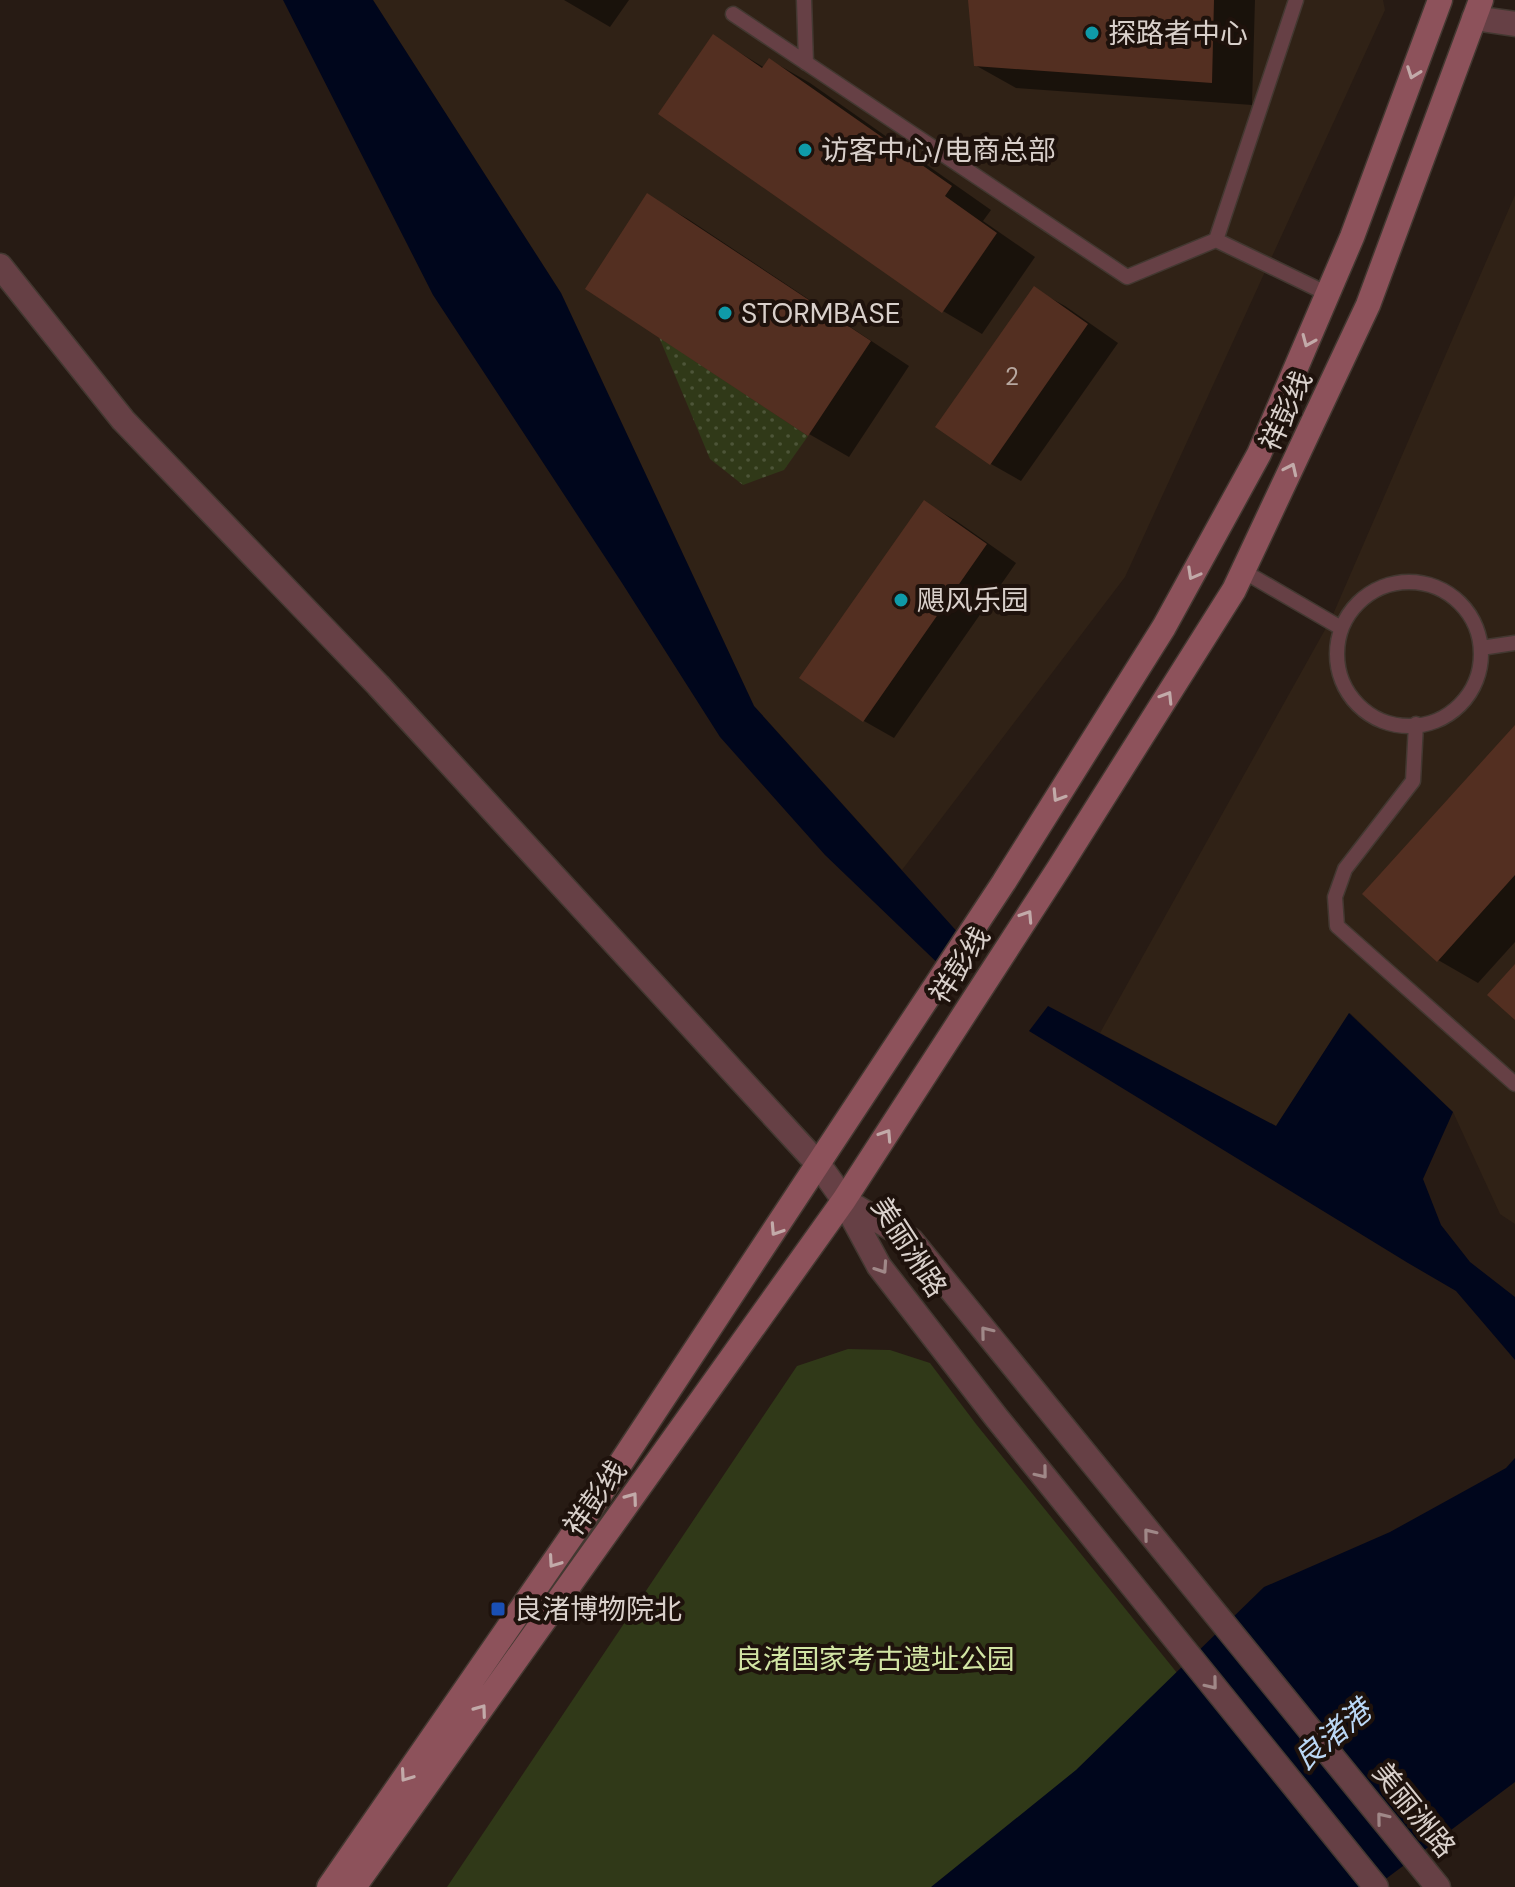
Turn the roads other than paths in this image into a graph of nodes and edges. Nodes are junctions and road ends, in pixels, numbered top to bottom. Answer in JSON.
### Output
{"nodes":[{"id":1,"x":804,"y":0,"type":"edge"},
{"id":2,"x":1296,"y":0,"type":"edge"},
{"id":3,"x":1440,"y":0,"type":"edge"},
{"id":4,"x":1478,"y":9,"type":"edge"},
{"id":5,"x":733,"y":14,"type":"dead end"},
{"id":6,"x":1515,"y":24,"type":"edge"},
{"id":7,"x":806,"y":63,"type":"junction"},
{"id":8,"x":1216,"y":240,"type":"junction"},
{"id":9,"x":0,"y":266,"type":"edge"},
{"id":10,"x":1328,"y":294,"type":"junction"},
{"id":11,"x":1243,"y":571,"type":"junction"},
{"id":12,"x":1341,"y":628,"type":"junction"},
{"id":13,"x":1515,"y":643,"type":"edge"},
{"id":14,"x":1481,"y":648,"type":"junction"},
{"id":15,"x":1416,"y":724,"type":"junction"},
{"id":16,"x":1515,"y":1084,"type":"edge"},
{"id":17,"x":819,"y":1165,"type":"junction"},
{"id":18,"x":844,"y":1200,"type":"junction"},
{"id":19,"x":1434,"y":1883,"type":"edge"},
{"id":20,"x":329,"y":1887,"type":"edge"},
{"id":21,"x":354,"y":1887,"type":"edge"},
{"id":22,"x":1376,"y":1887,"type":"edge"}],
"edges":[{"from":1,"to":7,"type":"lane"},
{"from":2,"to":8,"type":"lane"},
{"from":3,"to":10,"type":"main road","name":"祥彭线","one_way":true},
{"from":4,"to":6,"type":"street"},
{"from":11,"to":4,"type":"main road","name":"祥彭线","one_way":true},
{"from":5,"to":7,"type":"lane"},
{"from":7,"to":8,"type":"lane"},
{"from":8,"to":10,"type":"lane"},
{"from":9,"to":17,"type":"street"},
{"from":10,"to":17,"type":"main road","name":"祥彭线","one_way":true},
{"from":11,"to":12,"type":"lane"},
{"from":18,"to":11,"type":"main road","name":"祥彭线","one_way":true},
{"from":12,"to":14,"type":"lane"},
{"from":12,"to":15,"type":"lane"},
{"from":13,"to":14,"type":"lane"},
{"from":14,"to":15,"type":"lane"},
{"from":15,"to":16,"type":"lane"},
{"from":17,"to":18,"type":"street"},
{"from":17,"to":20,"type":"main road","name":"祥彭线","one_way":true},
{"from":19,"to":18,"type":"street","name":"美丽洲路","one_way":true},
{"from":21,"to":18,"type":"main road","name":"祥彭线","one_way":true},
{"from":18,"to":22,"type":"street","name":"美丽洲路","one_way":true}]}
